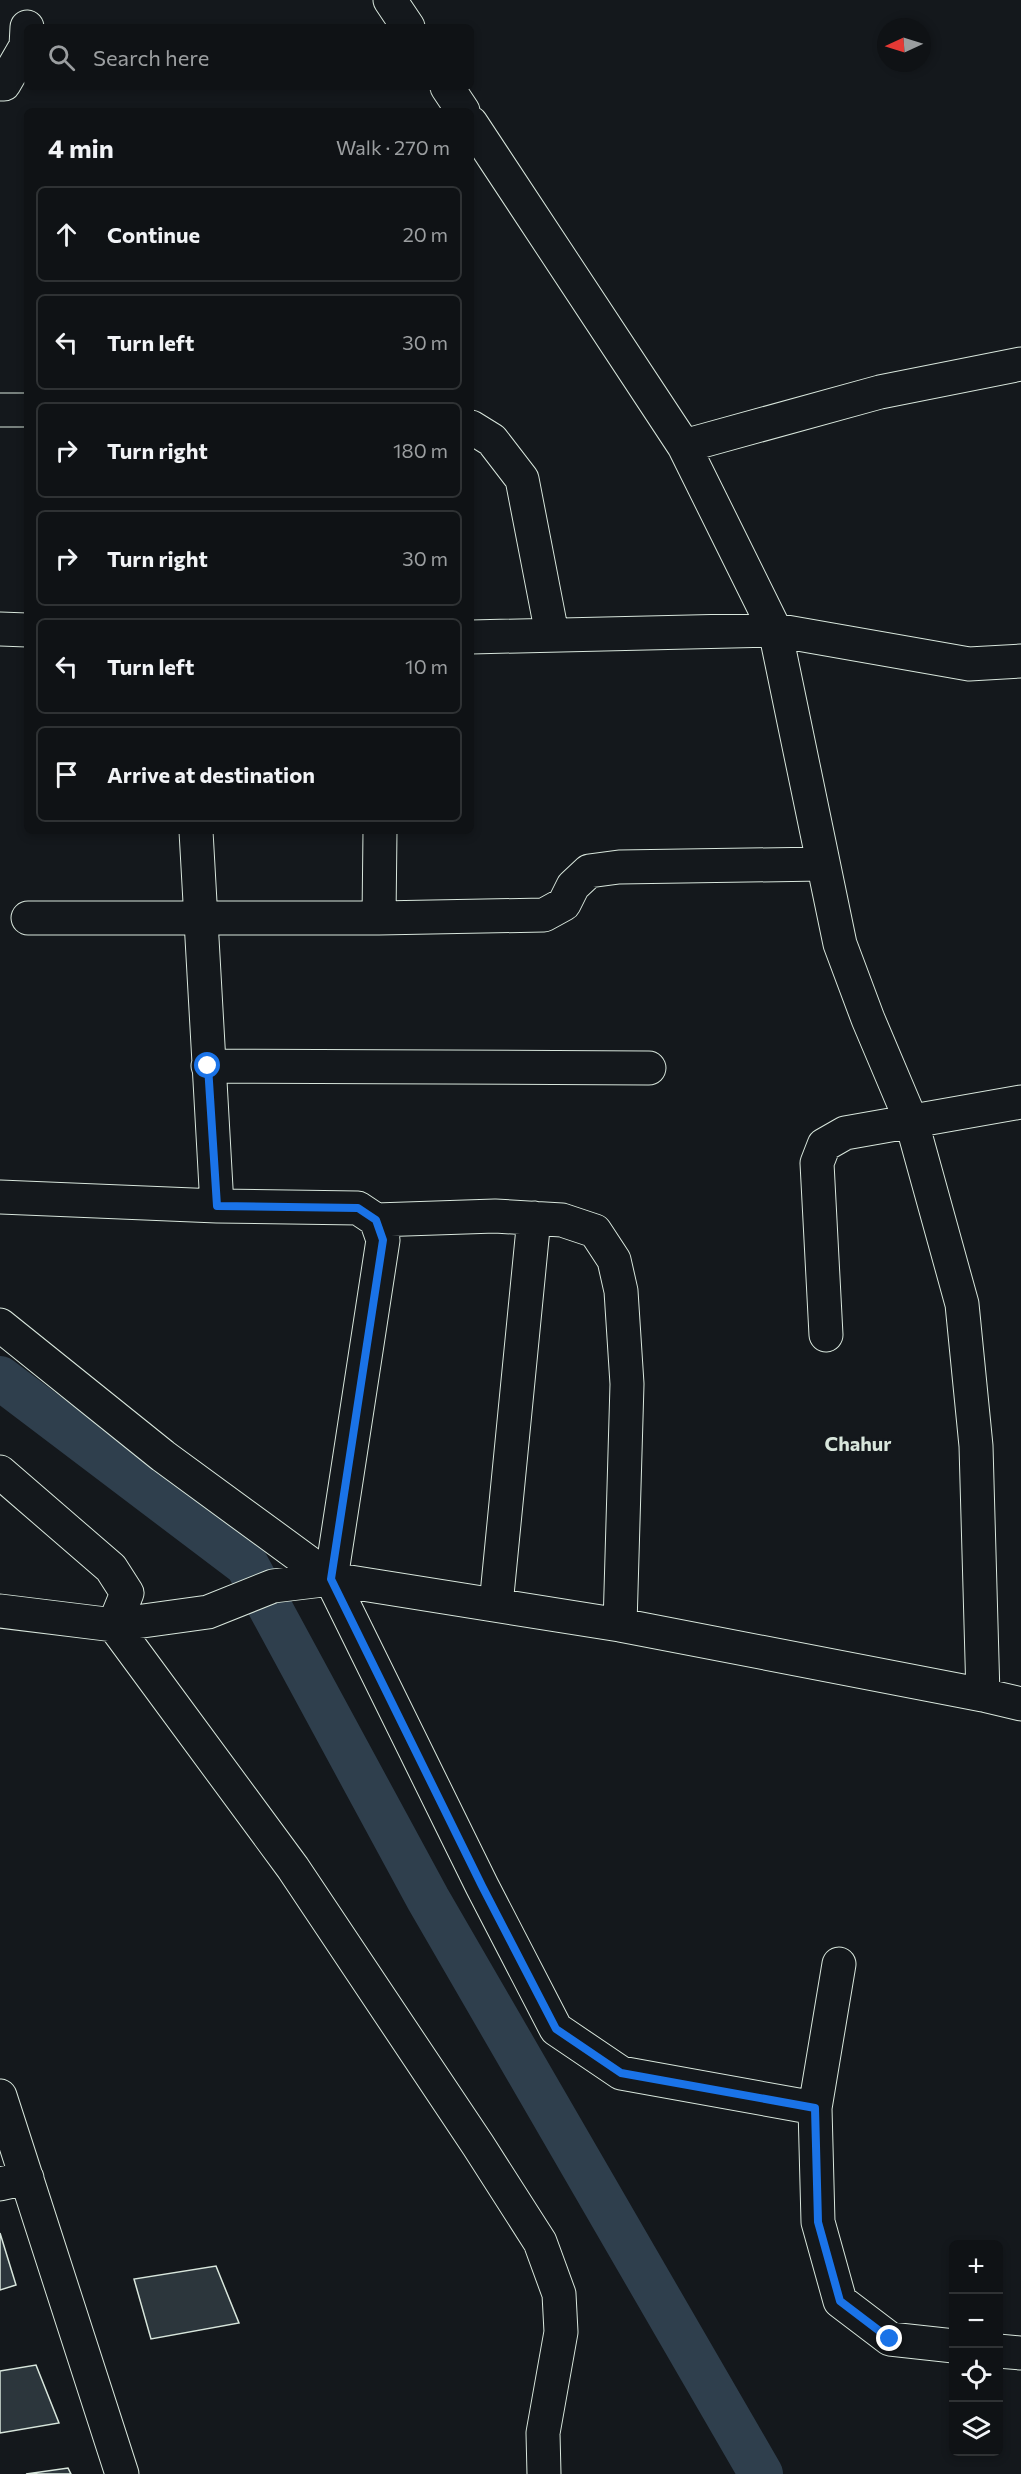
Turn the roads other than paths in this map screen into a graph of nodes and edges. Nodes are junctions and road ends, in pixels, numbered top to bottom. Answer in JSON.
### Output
{"nodes":[{"id":1,"x":29,"y":0,"type":"edge"},
{"id":2,"x":390,"y":0,"type":"edge"},
{"id":3,"x":27,"y":24,"type":"edge"},
{"id":4,"x":406,"y":24,"type":"edge"},
{"id":5,"x":24,"y":49,"type":"edge"},
{"id":6,"x":1,"y":86,"type":"edge"},
{"id":7,"x":449,"y":90,"type":"edge"},
{"id":8,"x":461,"y":108,"type":"edge"},
{"id":9,"x":474,"y":128,"type":"edge"},
{"id":10,"x":1021,"y":364,"type":"edge"},
{"id":11,"x":0,"y":410,"type":"edge"},
{"id":12,"x":24,"y":410,"type":"edge"},
{"id":13,"x":474,"y":429,"type":"edge"},
{"id":14,"x":684,"y":447,"type":"junction"},
{"id":15,"x":0,"y":629,"type":"edge"},
{"id":16,"x":24,"y":630,"type":"edge"},
{"id":17,"x":775,"y":630,"type":"junction"},
{"id":18,"x":552,"y":634,"type":"junction"},
{"id":19,"x":474,"y":637,"type":"edge"},
{"id":20,"x":1021,"y":661,"type":"edge"},
{"id":21,"x":196,"y":834,"type":"edge"},
{"id":22,"x":380,"y":834,"type":"edge"},
{"id":23,"x":822,"y":864,"type":"junction"},
{"id":24,"x":200,"y":916,"type":"junction"},
{"id":25,"x":28,"y":918,"type":"dead end"},
{"id":26,"x":379,"y":918,"type":"junction"},
{"id":27,"x":208,"y":1066,"type":"junction"},
{"id":28,"x":649,"y":1068,"type":"dead end"},
{"id":29,"x":1021,"y":1102,"type":"edge"},
{"id":30,"x":912,"y":1123,"type":"junction"},
{"id":31,"x":0,"y":1197,"type":"edge"},
{"id":32,"x":217,"y":1206,"type":"junction"},
{"id":33,"x":534,"y":1218,"type":"junction"},
{"id":34,"x":376,"y":1220,"type":"junction"},
{"id":35,"x":0,"y":1325,"type":"edge"},
{"id":36,"x":826,"y":1335,"type":"dead end"},
{"id":37,"x":0,"y":1472,"type":"edge"},
{"id":38,"x":331,"y":1579,"type":"junction"},
{"id":39,"x":496,"y":1605,"type":"junction"},
{"id":40,"x":0,"y":1611,"type":"edge"},
{"id":41,"x":114,"y":1625,"type":"junction"},
{"id":42,"x":620,"y":1625,"type":"junction"},
{"id":43,"x":983,"y":1695,"type":"junction"},
{"id":44,"x":1021,"y":1704,"type":"edge"},
{"id":45,"x":839,"y":1964,"type":"dead end"},
{"id":46,"x":0,"y":2096,"type":"edge"},
{"id":47,"x":815,"y":2108,"type":"junction"},
{"id":48,"x":13,"y":2181,"type":"edge"},
{"id":49,"x":949,"y":2345,"type":"edge"},
{"id":50,"x":1003,"y":2351,"type":"edge"},
{"id":51,"x":1021,"y":2353,"type":"edge"},
{"id":52,"x":122,"y":2474,"type":"edge"},
{"id":53,"x":544,"y":2474,"type":"edge"}],
"edges":[{"from":1,"to":3,"type":"street"},
{"from":2,"to":4,"type":"street"},
{"from":5,"to":6,"type":"street"},
{"from":7,"to":8,"type":"street"},
{"from":9,"to":14,"type":"street"},
{"from":10,"to":14,"type":"street"},
{"from":11,"to":12,"type":"street"},
{"from":13,"to":18,"type":"street"},
{"from":14,"to":17,"type":"street"},
{"from":15,"to":16,"type":"street"},
{"from":17,"to":18,"type":"street"},
{"from":17,"to":20,"type":"street"},
{"from":17,"to":23,"type":"street"},
{"from":18,"to":19,"type":"street"},
{"from":21,"to":24,"type":"street"},
{"from":22,"to":26,"type":"street"},
{"from":23,"to":26,"type":"street"},
{"from":23,"to":30,"type":"street"},
{"from":24,"to":25,"type":"street"},
{"from":24,"to":26,"type":"street"},
{"from":24,"to":27,"type":"street"},
{"from":27,"to":28,"type":"street"},
{"from":27,"to":32,"type":"street"},
{"from":29,"to":30,"type":"street"},
{"from":30,"to":36,"type":"street"},
{"from":30,"to":43,"type":"street"},
{"from":31,"to":32,"type":"street"},
{"from":32,"to":34,"type":"street"},
{"from":33,"to":34,"type":"street"},
{"from":33,"to":39,"type":"street"},
{"from":33,"to":42,"type":"street"},
{"from":34,"to":38,"type":"street"},
{"from":35,"to":38,"type":"street"},
{"from":37,"to":41,"type":"street"},
{"from":38,"to":39,"type":"street"},
{"from":38,"to":41,"type":"street"},
{"from":38,"to":47,"type":"street"},
{"from":39,"to":42,"type":"street"},
{"from":40,"to":41,"type":"street"},
{"from":41,"to":53,"type":"street"},
{"from":42,"to":43,"type":"street"},
{"from":43,"to":44,"type":"street"},
{"from":45,"to":47,"type":"street"},
{"from":46,"to":48,"type":"street"},
{"from":47,"to":49,"type":"street"},
{"from":48,"to":52,"type":"street"},
{"from":50,"to":51,"type":"street"}]}
